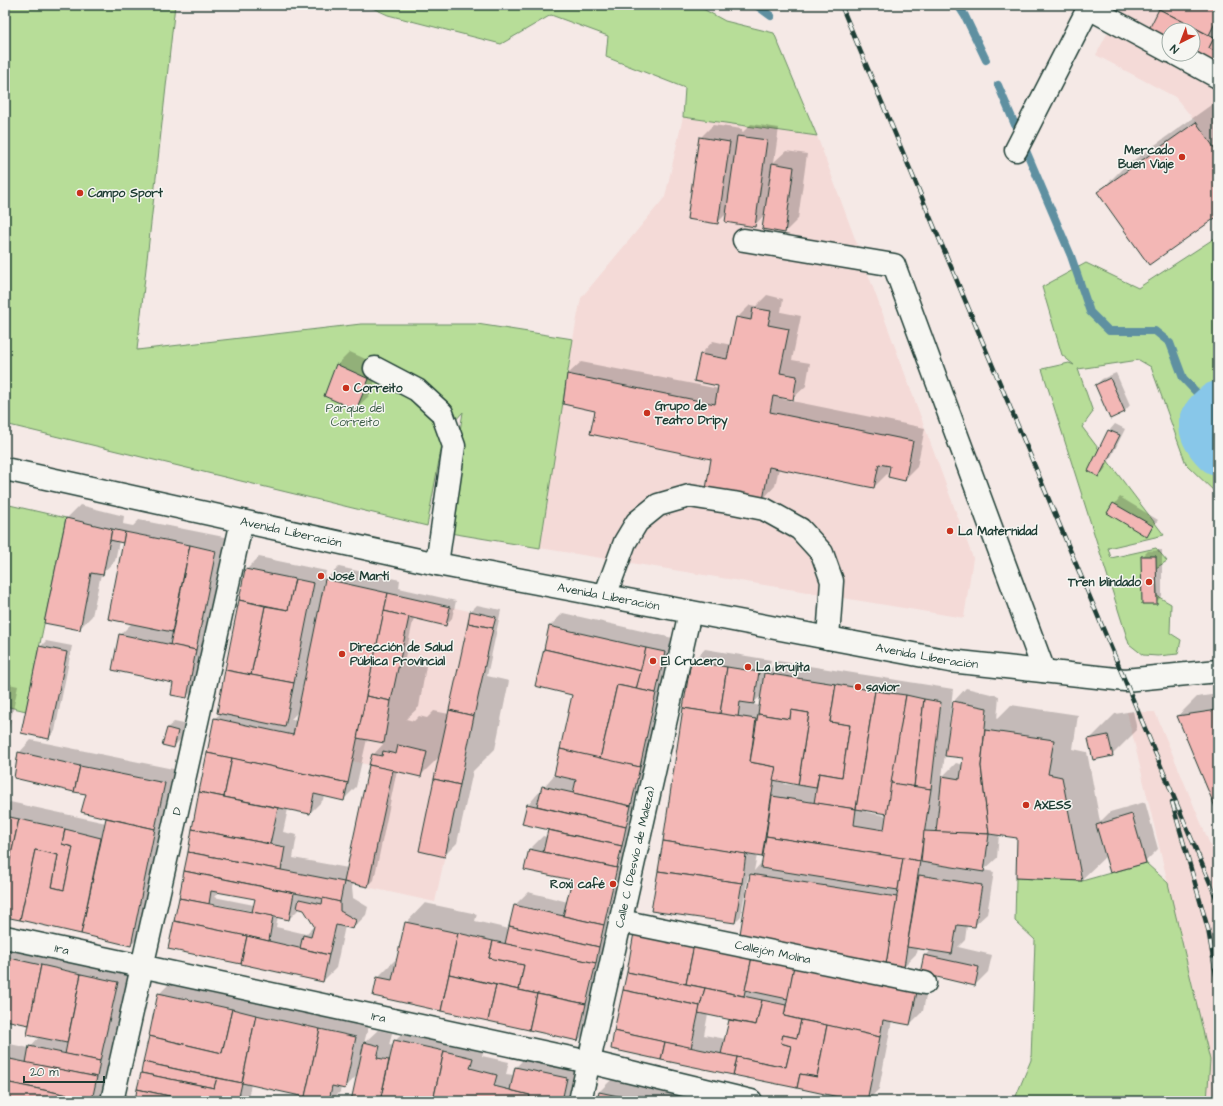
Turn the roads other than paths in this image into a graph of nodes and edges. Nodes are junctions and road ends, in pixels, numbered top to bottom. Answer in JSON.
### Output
{"nodes":[{"id":1,"x":1090,"y":6,"type":"edge"},
{"id":2,"x":1161,"y":46,"type":"edge"},
{"id":3,"x":1191,"y":62,"type":"edge"},
{"id":4,"x":1218,"y":77,"type":"edge"},
{"id":5,"x":1016,"y":150,"type":"dead end"},
{"id":6,"x":744,"y":240,"type":"dead end"},
{"id":7,"x":375,"y":368,"type":"dead end"},
{"id":8,"x":5,"y":469,"type":"edge"},
{"id":9,"x":242,"y":521,"type":"junction"},
{"id":10,"x":437,"y":564,"type":"junction"},
{"id":11,"x":605,"y":596,"type":"junction"},
{"id":12,"x":690,"y":612,"type":"junction"},
{"id":13,"x":828,"y":638,"type":"junction"},
{"id":14,"x":1044,"y":671,"type":"junction"},
{"id":15,"x":1218,"y":671,"type":"edge"},
{"id":16,"x":621,"y":920,"type":"junction"},
{"id":17,"x":5,"y":937,"type":"edge"},
{"id":18,"x":143,"y":966,"type":"junction"},
{"id":19,"x":925,"y":982,"type":"dead end"},
{"id":20,"x":589,"y":1062,"type":"junction"},
{"id":21,"x":112,"y":1101,"type":"edge"},
{"id":22,"x":580,"y":1101,"type":"edge"},
{"id":23,"x":751,"y":1101,"type":"edge"}],
"edges":[{"from":1,"to":2,"type":"street"},
{"from":1,"to":5,"type":"street"},
{"from":3,"to":4,"type":"street"},
{"from":6,"to":14,"type":"street"},
{"from":7,"to":10,"type":"street"},
{"from":8,"to":9,"type":"street","name":"Avenida Liberación"},
{"from":9,"to":10,"type":"street","name":"Avenida Liberación"},
{"from":9,"to":18,"type":"street","name":"D"},
{"from":10,"to":11,"type":"street","name":"Avenida Liberación"},
{"from":11,"to":12,"type":"street","name":"Avenida Liberación"},
{"from":11,"to":13,"type":"street"},
{"from":12,"to":13,"type":"street","name":"Avenida Liberación"},
{"from":12,"to":16,"type":"street","name":"Calle C (Desvío de Maleza)"},
{"from":13,"to":14,"type":"street","name":"Avenida Liberación"},
{"from":14,"to":15,"type":"street","name":"Avenida Liberación"},
{"from":16,"to":19,"type":"street","name":"Callejón Molina"},
{"from":16,"to":20,"type":"street","name":"Calle C (Desvío de Maleza)"},
{"from":17,"to":18,"type":"street","name":"1ra"},
{"from":18,"to":20,"type":"street","name":"1ra"},
{"from":18,"to":21,"type":"street","name":"D"},
{"from":20,"to":22,"type":"street","name":"Calle C (Desvío de Maleza)"},
{"from":20,"to":23,"type":"street","name":"1ra"}]}
